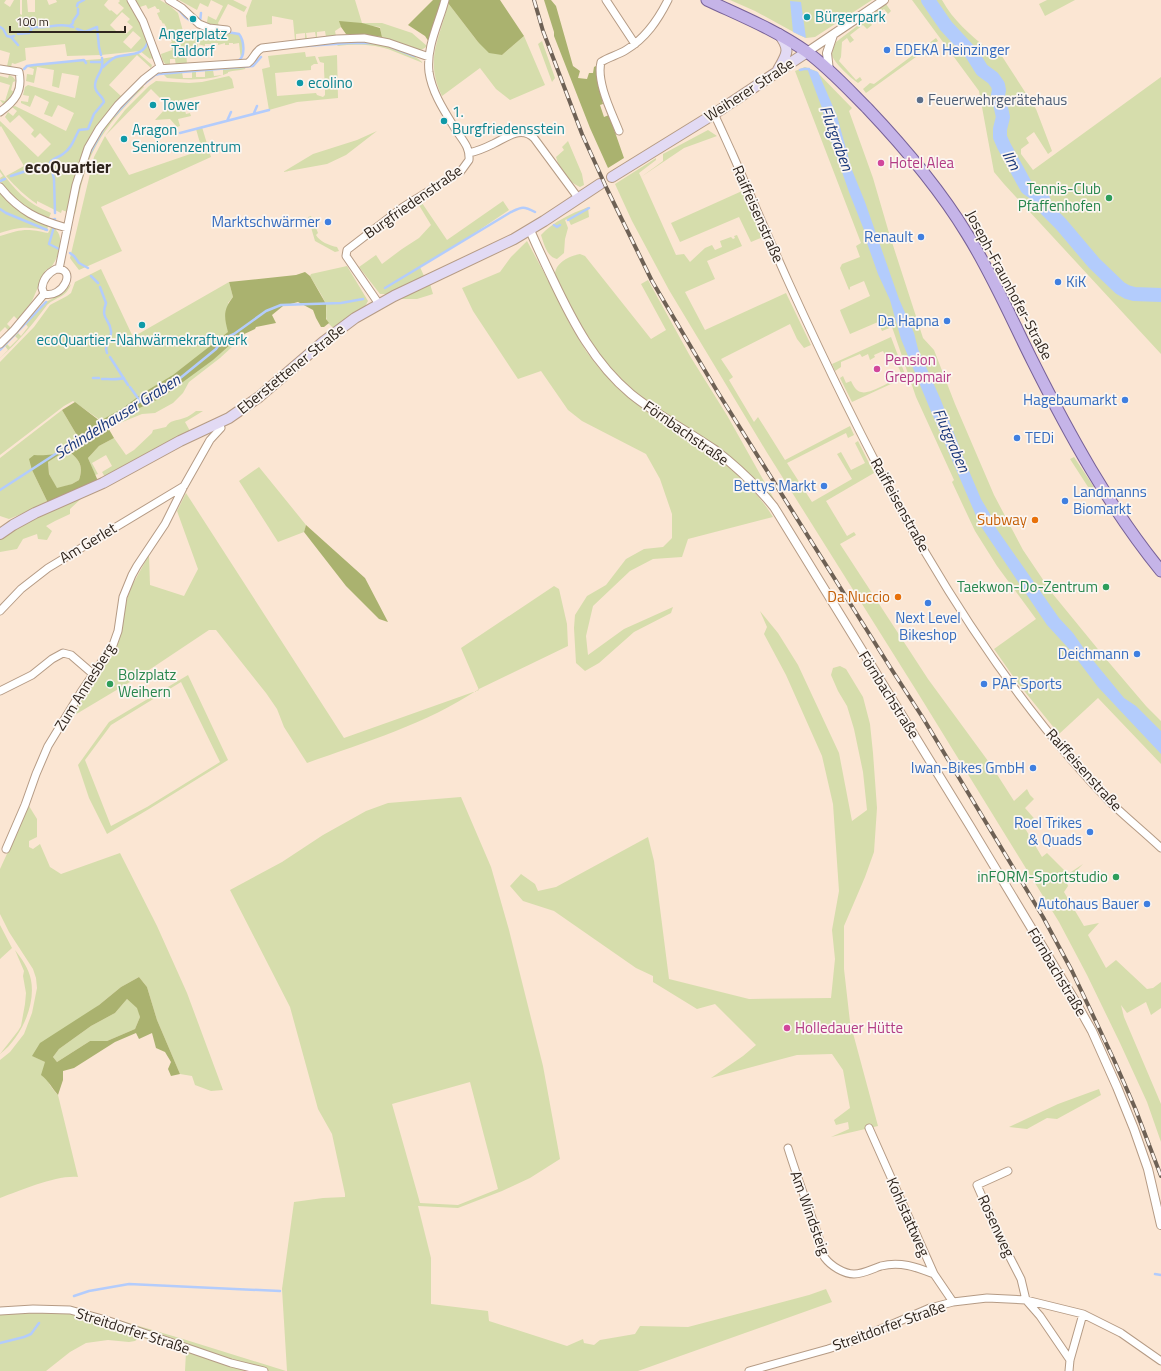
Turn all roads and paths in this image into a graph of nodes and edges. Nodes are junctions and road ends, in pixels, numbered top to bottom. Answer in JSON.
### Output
{"nodes":[{"id":1,"x":131,"y":0,"type":"edge"},
{"id":2,"x":169,"y":0,"type":"edge"},
{"id":3,"x":445,"y":0,"type":"edge"},
{"id":4,"x":606,"y":0,"type":"edge"},
{"id":5,"x":668,"y":0,"type":"edge"},
{"id":6,"x":708,"y":0,"type":"edge"},
{"id":7,"x":884,"y":0,"type":"edge"},
{"id":8,"x":227,"y":30,"type":"dead end"},
{"id":9,"x":777,"y":33,"type":"junction"},
{"id":10,"x":833,"y":35,"type":"junction"},
{"id":11,"x":635,"y":44,"type":"junction"},
{"id":12,"x":812,"y":53,"type":"junction"},
{"id":13,"x":429,"y":57,"type":"junction"},
{"id":14,"x":0,"y":69,"type":"edge"},
{"id":15,"x":162,"y":69,"type":"junction"},
{"id":16,"x":778,"y":71,"type":"junction"},
{"id":17,"x":829,"y":71,"type":"junction"},
{"id":18,"x":0,"y":112,"type":"edge"},
{"id":19,"x":714,"y":114,"type":"junction"},
{"id":20,"x":619,"y":131,"type":"dead end"},
{"id":21,"x":469,"y":153,"type":"junction"},
{"id":22,"x":612,"y":177,"type":"dead end"},
{"id":23,"x":600,"y":184,"type":"dead end"},
{"id":24,"x":0,"y":187,"type":"edge"},
{"id":25,"x":578,"y":199,"type":"junction"},
{"id":26,"x":67,"y":228,"type":"junction"},
{"id":27,"x":530,"y":230,"type":"junction"},
{"id":28,"x":59,"y":269,"type":"junction"},
{"id":29,"x":44,"y":294,"type":"junction"},
{"id":30,"x":379,"y":304,"type":"junction"},
{"id":31,"x":0,"y":344,"type":"edge"},
{"id":32,"x":219,"y":424,"type":"junction"},
{"id":33,"x":184,"y":486,"type":"junction"},
{"id":34,"x":1,"y":531,"type":"edge"},
{"id":35,"x":1161,"y":571,"type":"edge"},
{"id":36,"x":0,"y":611,"type":"edge"},
{"id":37,"x":93,"y":674,"type":"junction"},
{"id":38,"x":0,"y":691,"type":"edge"},
{"id":39,"x":1161,"y":848,"type":"edge"},
{"id":40,"x":6,"y":849,"type":"dead end"},
{"id":41,"x":869,"y":1128,"type":"dead end"},
{"id":42,"x":788,"y":1148,"type":"dead end"},
{"id":43,"x":1008,"y":1171,"type":"dead end"},
{"id":44,"x":1161,"y":1225,"type":"edge"},
{"id":45,"x":934,"y":1274,"type":"junction"},
{"id":46,"x":1026,"y":1300,"type":"junction"},
{"id":47,"x":953,"y":1302,"type":"junction"},
{"id":48,"x":0,"y":1311,"type":"edge"},
{"id":49,"x":1084,"y":1314,"type":"junction"},
{"id":50,"x":1070,"y":1360,"type":"junction"},
{"id":51,"x":1161,"y":1361,"type":"edge"},
{"id":52,"x":264,"y":1371,"type":"edge"},
{"id":53,"x":749,"y":1371,"type":"edge"},
{"id":54,"x":1069,"y":1371,"type":"edge"}],
"edges":[{"from":1,"to":15,"type":"street"},
{"from":2,"to":8,"type":"street"},
{"from":3,"to":13,"type":"street","name":"Burgfriedenstraße"},
{"from":4,"to":11,"type":"street"},
{"from":5,"to":11,"type":"street"},
{"from":6,"to":9,"type":"main road","name":"Joseph-Fraunhofer-Straße"},
{"from":7,"to":10,"type":"street","name":"Weiherer Straße"},
{"from":9,"to":12,"type":"main road","name":"Joseph-Fraunhofer-Straße"},
{"from":9,"to":16,"type":"main road"},
{"from":10,"to":12,"type":"street","name":"Weiherer Straße"},
{"from":10,"to":17,"type":"street"},
{"from":11,"to":20,"type":"street"},
{"from":12,"to":16,"type":"main road","name":"Weiherer Straße"},
{"from":12,"to":17,"type":"main road","name":"Joseph-Fraunhofer-Straße"},
{"from":13,"to":15,"type":"street"},
{"from":13,"to":21,"type":"street","name":"Burgfriedenstraße"},
{"from":14,"to":18,"type":"street"},
{"from":15,"to":26,"type":"street"},
{"from":16,"to":19,"type":"main road","name":"Weiherer Straße"},
{"from":17,"to":35,"type":"main road","name":"Joseph-Fraunhofer-Straße"},
{"from":19,"to":22,"type":"main road","name":"Weiherer Straße"},
{"from":19,"to":39,"type":"street","name":"Raiffeisenstraße"},
{"from":21,"to":25,"type":"street"},
{"from":21,"to":30,"type":"street","name":"Burgfriedenstraße"},
{"from":23,"to":25,"type":"main road"},
{"from":24,"to":26,"type":"street"},
{"from":25,"to":27,"type":"main road","name":"Eberstettener Straße"},
{"from":26,"to":28,"type":"street"},
{"from":27,"to":30,"type":"main road","name":"Eberstettener Straße"},
{"from":27,"to":44,"type":"street","name":"Förnbachstraße"},
{"from":28,"to":29,"type":"street"},
{"from":28,"to":29,"type":"street"},
{"from":29,"to":31,"type":"street"},
{"from":30,"to":32,"type":"main road","name":"Eberstettener Straße"},
{"from":32,"to":33,"type":"street","name":"Zum Annesberg"},
{"from":32,"to":34,"type":"main road","name":"Eberstettener Straße"},
{"from":33,"to":36,"type":"street","name":"Am Gerlet"},
{"from":33,"to":37,"type":"street","name":"Zum Annesberg"},
{"from":37,"to":38,"type":"street"},
{"from":37,"to":40,"type":"street","name":"Zum Annesberg"},
{"from":41,"to":45,"type":"street","name":"Kohlstattweg"},
{"from":42,"to":45,"type":"street","name":"Am Windsteig"},
{"from":43,"to":46,"type":"street","name":"Rosenweg"},
{"from":45,"to":47,"type":"street","name":"Kohlstattweg"},
{"from":46,"to":47,"type":"street","name":"Streitdorfer Straße"},
{"from":46,"to":49,"type":"street","name":"Streitdorfer Straße"},
{"from":46,"to":50,"type":"street"},
{"from":47,"to":53,"type":"street","name":"Streitdorfer Straße"},
{"from":48,"to":52,"type":"street","name":"Streitdorfer Straße"},
{"from":49,"to":50,"type":"street"},
{"from":49,"to":51,"type":"street","name":"Streitdorfer Straße"},
{"from":50,"to":54,"type":"street"}]}
